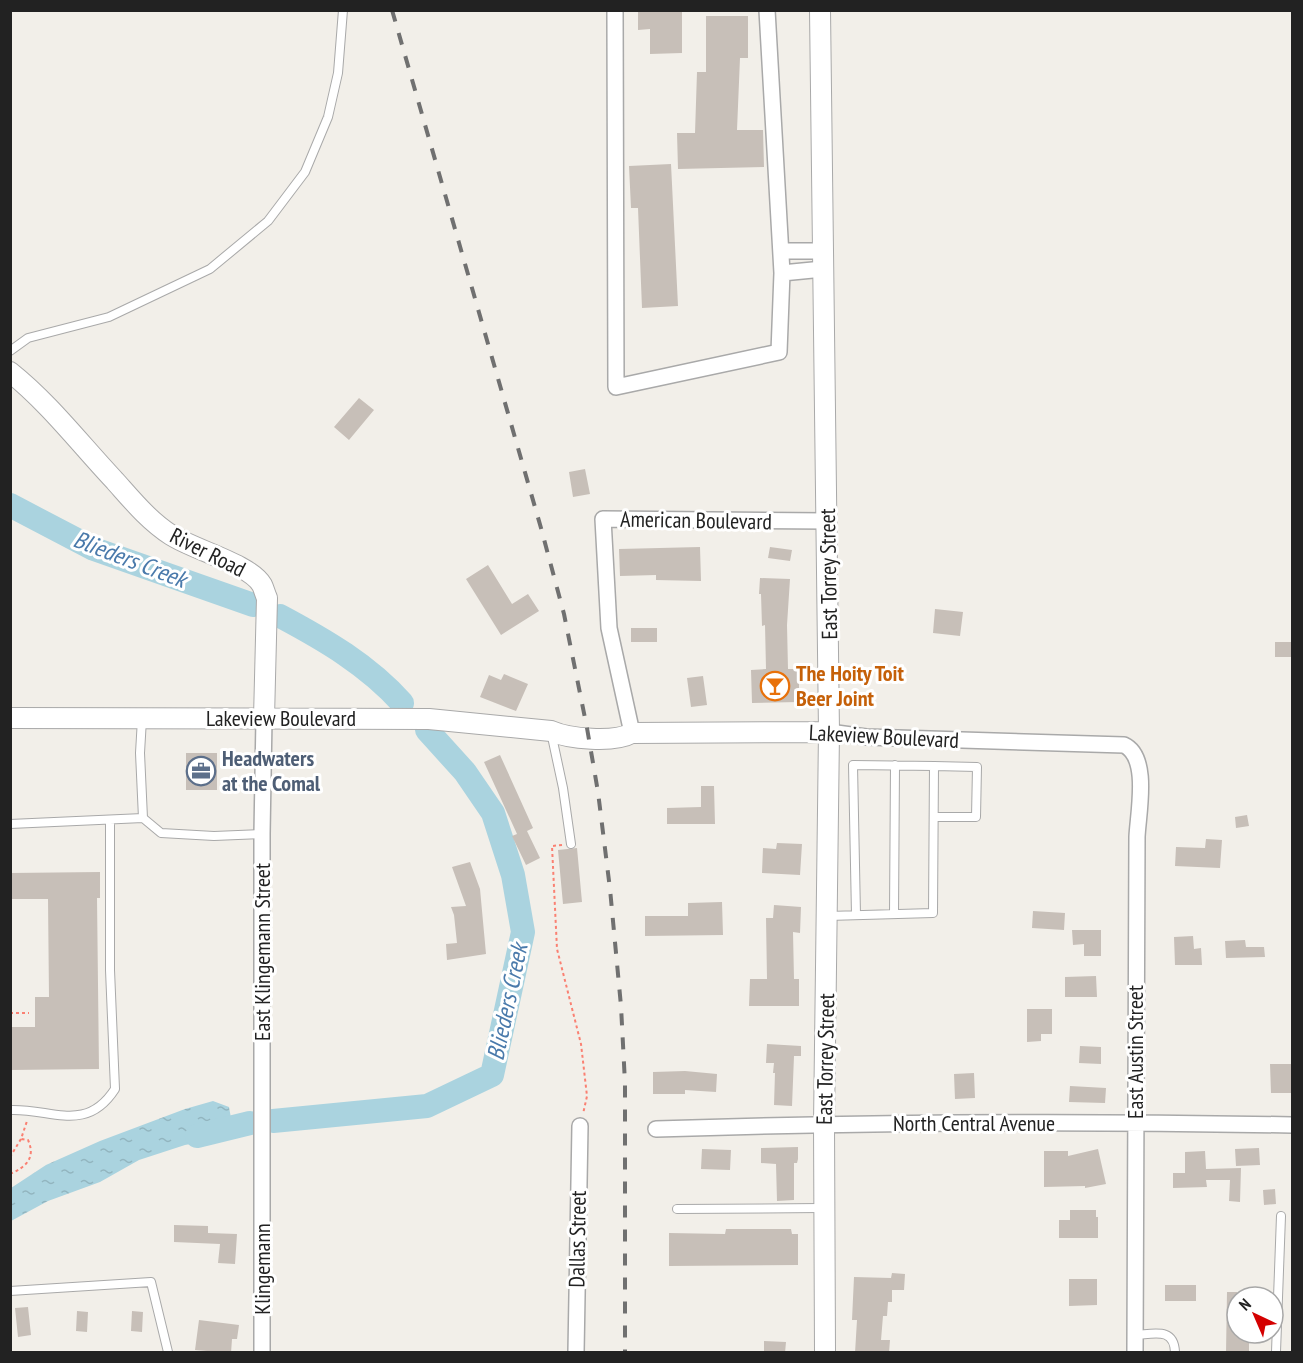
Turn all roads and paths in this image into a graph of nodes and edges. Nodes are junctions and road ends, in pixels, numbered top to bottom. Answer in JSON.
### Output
{"nodes":[{"id":1,"x":343,"y":10,"type":"edge"},
{"id":2,"x":615,"y":10,"type":"edge"},
{"id":3,"x":767,"y":10,"type":"edge"},
{"id":4,"x":820,"y":10,"type":"edge"},
{"id":5,"x":781,"y":250,"type":"junction"},
{"id":6,"x":823,"y":260,"type":"junction"},
{"id":7,"x":782,"y":273,"type":"junction"},
{"id":8,"x":10,"y":351,"type":"edge"},
{"id":9,"x":10,"y":372,"type":"edge"},
{"id":10,"x":827,"y":521,"type":"junction"},
{"id":11,"x":142,"y":717,"type":"junction"},
{"id":12,"x":10,"y":718,"type":"edge"},
{"id":13,"x":264,"y":718,"type":"junction"},
{"id":14,"x":551,"y":731,"type":"junction"},
{"id":15,"x":830,"y":732,"type":"junction"},
{"id":16,"x":632,"y":733,"type":"junction"},
{"id":17,"x":1134,"y":752,"type":"joint"},
{"id":18,"x":895,"y":765,"type":"junction"},
{"id":19,"x":934,"y":766,"type":"junction"},
{"id":20,"x":934,"y":817,"type":"junction"},
{"id":21,"x":143,"y":818,"type":"junction"},
{"id":22,"x":110,"y":820,"type":"junction"},
{"id":23,"x":10,"y":824,"type":"edge"},
{"id":24,"x":262,"y":834,"type":"junction"},
{"id":25,"x":571,"y":844,"type":"joint"},
{"id":26,"x":894,"y":914,"type":"junction"},
{"id":27,"x":856,"y":915,"type":"junction"},
{"id":28,"x":827,"y":916,"type":"junction"},
{"id":29,"x":10,"y":1013,"type":"edge"},
{"id":30,"x":29,"y":1013,"type":"dead end"},
{"id":31,"x":10,"y":1110,"type":"edge"},
{"id":32,"x":30,"y":1111,"type":"junction"},
{"id":33,"x":1135,"y":1122,"type":"junction"},
{"id":34,"x":824,"y":1124,"type":"junction"},
{"id":35,"x":1293,"y":1125,"type":"edge"},
{"id":36,"x":580,"y":1126,"type":"joint"},
{"id":37,"x":657,"y":1129,"type":"dead end"},
{"id":38,"x":21,"y":1139,"type":"junction"},
{"id":39,"x":10,"y":1156,"type":"edge"},
{"id":40,"x":10,"y":1174,"type":"edge"},
{"id":41,"x":262,"y":1185,"type":"joint"},
{"id":42,"x":824,"y":1208,"type":"junction"},
{"id":43,"x":677,"y":1209,"type":"dead end"},
{"id":44,"x":1281,"y":1216,"type":"dead end"},
{"id":45,"x":10,"y":1291,"type":"edge"},
{"id":46,"x":1135,"y":1335,"type":"junction"},
{"id":47,"x":168,"y":1353,"type":"edge"},
{"id":48,"x":262,"y":1353,"type":"edge"},
{"id":49,"x":576,"y":1353,"type":"edge"},
{"id":50,"x":825,"y":1353,"type":"edge"},
{"id":51,"x":1135,"y":1353,"type":"edge"},
{"id":52,"x":1175,"y":1353,"type":"edge"},
{"id":53,"x":1276,"y":1353,"type":"edge"}],
"edges":[{"from":1,"to":8,"type":"lane"},
{"from":2,"to":7,"type":"street"},
{"from":3,"to":5,"type":"street"},
{"from":4,"to":6,"type":"street","name":"East Torrey Street"},
{"from":5,"to":6,"type":"street"},
{"from":5,"to":7,"type":"street"},
{"from":6,"to":7,"type":"street"},
{"from":6,"to":10,"type":"street","name":"East Torrey Street"},
{"from":9,"to":13,"type":"street","name":"River Road"},
{"from":10,"to":15,"type":"street","name":"East Torrey Street"},
{"from":10,"to":16,"type":"street","name":"American Boulevard"},
{"from":11,"to":12,"type":"street","name":"Lakeview Boulevard"},
{"from":11,"to":13,"type":"street","name":"Lakeview Boulevard"},
{"from":11,"to":21,"type":"lane"},
{"from":13,"to":14,"type":"street","name":"Lakeview Boulevard"},
{"from":13,"to":24,"type":"street","name":"East Klingemann Street"},
{"from":14,"to":16,"type":"street","name":"Lakeview Boulevard"},
{"from":14,"to":25,"type":"lane"},
{"from":15,"to":16,"type":"street","name":"Lakeview Boulevard"},
{"from":15,"to":17,"type":"street","name":"Lakeview Boulevard"},
{"from":15,"to":28,"type":"street","name":"East Torrey Street"},
{"from":17,"to":33,"type":"street","name":"East Austin Street"},
{"from":18,"to":19,"type":"lane"},
{"from":18,"to":26,"type":"lane"},
{"from":18,"to":27,"type":"lane"},
{"from":19,"to":20,"type":"lane"},
{"from":19,"to":20,"type":"lane"},
{"from":20,"to":26,"type":"lane"},
{"from":21,"to":22,"type":"lane"},
{"from":21,"to":24,"type":"lane"},
{"from":22,"to":23,"type":"lane"},
{"from":22,"to":32,"type":"lane"},
{"from":24,"to":41,"type":"street","name":"East Klingemann Street"},
{"from":25,"to":36,"type":"path"},
{"from":26,"to":27,"type":"lane"},
{"from":27,"to":28,"type":"lane"},
{"from":28,"to":34,"type":"street","name":"East Torrey Street"},
{"from":29,"to":30,"type":"path"},
{"from":31,"to":32,"type":"lane"},
{"from":32,"to":38,"type":"path"},
{"from":33,"to":34,"type":"street","name":"North Central Avenue"},
{"from":33,"to":35,"type":"street","name":"North Central Avenue"},
{"from":33,"to":46,"type":"street","name":"East Austin Street"},
{"from":34,"to":37,"type":"street","name":"North Central Avenue"},
{"from":34,"to":42,"type":"street","name":"East Torrey Street"},
{"from":36,"to":49,"type":"street","name":"Dallas Street"},
{"from":38,"to":39,"type":"path"},
{"from":38,"to":40,"type":"path"},
{"from":41,"to":48,"type":"street","name":"Klingemann"},
{"from":42,"to":43,"type":"lane"},
{"from":42,"to":50,"type":"street","name":"East Torrey Street"},
{"from":44,"to":53,"type":"lane"},
{"from":45,"to":47,"type":"lane"},
{"from":46,"to":51,"type":"street","name":"East Austin Street"},
{"from":46,"to":52,"type":"lane"}]}
